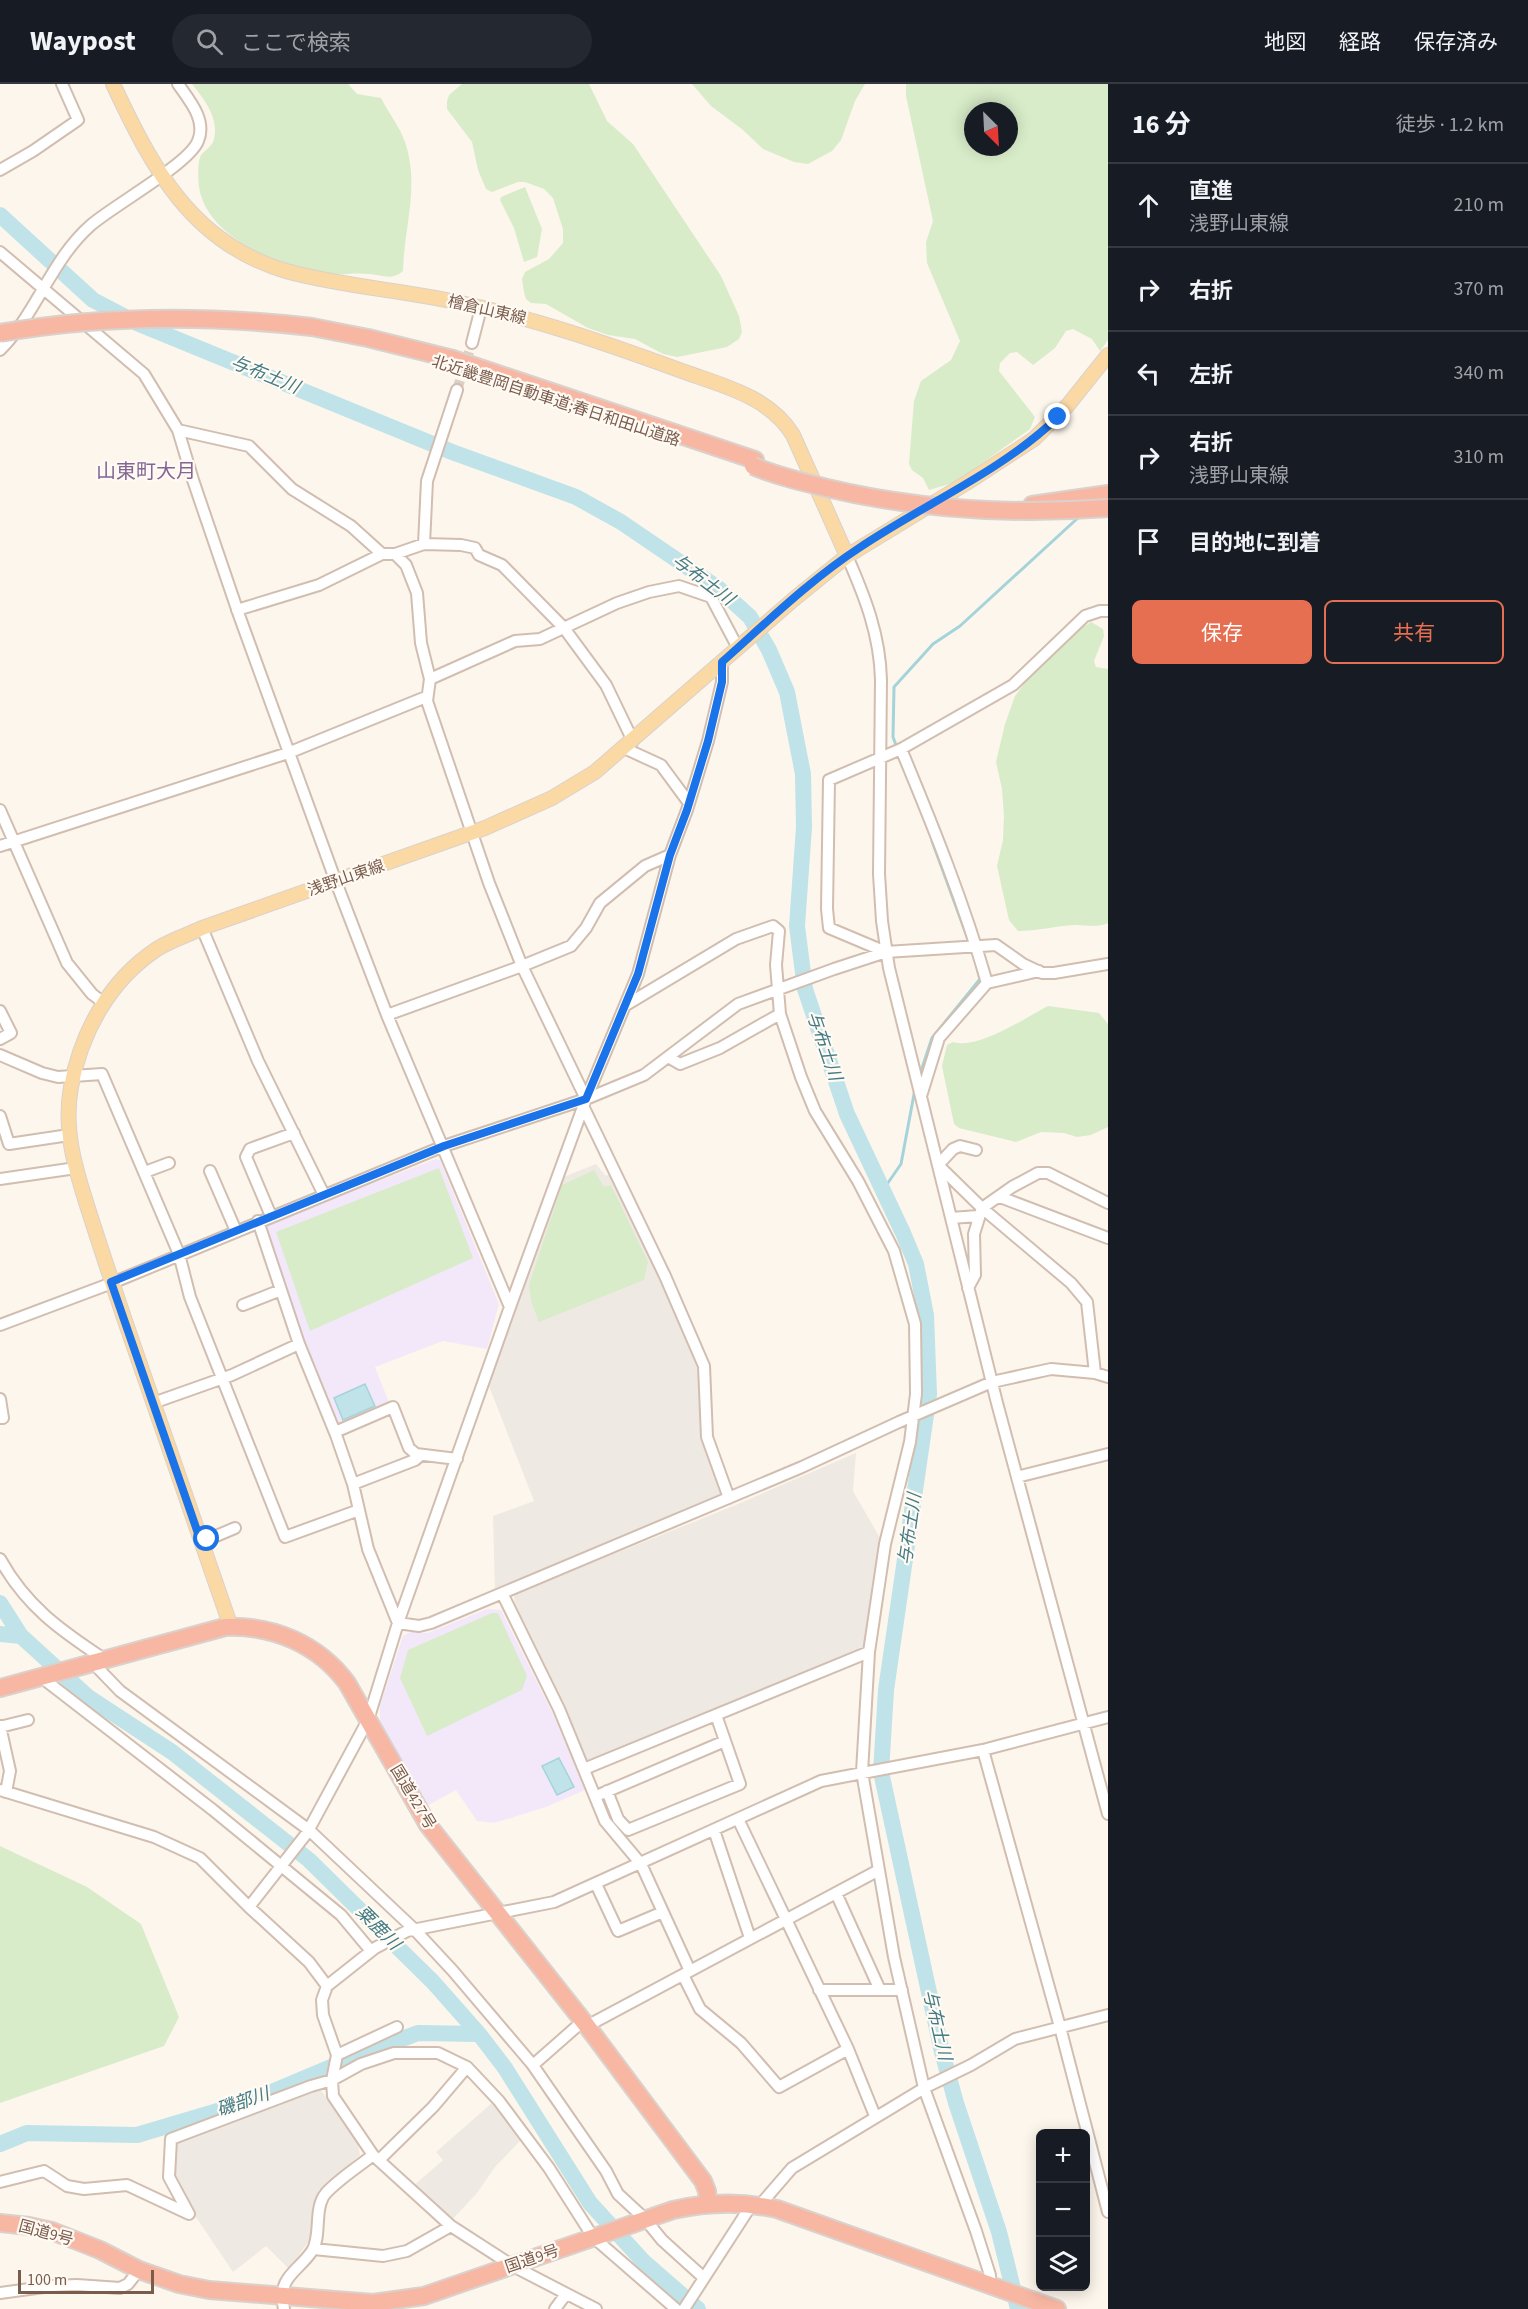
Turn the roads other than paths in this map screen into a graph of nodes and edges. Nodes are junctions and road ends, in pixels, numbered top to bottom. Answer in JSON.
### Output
{"nodes":[{"id":1,"x":62,"y":84,"type":"edge"},
{"id":2,"x":113,"y":84,"type":"edge"},
{"id":3,"x":178,"y":84,"type":"edge"},
{"id":4,"x":0,"y":170,"type":"edge"},
{"id":5,"x":161,"y":175,"type":"junction"},
{"id":6,"x":0,"y":252,"type":"edge"},
{"id":7,"x":46,"y":284,"type":"junction"},
{"id":8,"x":482,"y":308,"type":"junction"},
{"id":9,"x":312,"y":330,"type":"junction"},
{"id":10,"x":0,"y":333,"type":"edge"},
{"id":11,"x":0,"y":342,"type":"edge"},
{"id":12,"x":472,"y":343,"type":"tunnel mouth"},
{"id":13,"x":0,"y":350,"type":"edge"},
{"id":14,"x":1106,"y":362,"type":"edge"},
{"id":15,"x":457,"y":390,"type":"tunnel mouth"},
{"id":16,"x":178,"y":430,"type":"junction"},
{"id":17,"x":754,"y":463,"type":"junction"},
{"id":18,"x":1108,"y":494,"type":"edge"},
{"id":19,"x":1108,"y":502,"type":"edge"},
{"id":20,"x":1032,"y":505,"type":"junction"},
{"id":21,"x":1108,"y":508,"type":"edge"},
{"id":22,"x":424,"y":544,"type":"junction"},
{"id":23,"x":382,"y":554,"type":"junction"},
{"id":24,"x":395,"y":554,"type":"junction"},
{"id":25,"x":847,"y":556,"type":"junction"},
{"id":26,"x":237,"y":610,"type":"junction"},
{"id":27,"x":1108,"y":611,"type":"edge"},
{"id":28,"x":564,"y":628,"type":"junction"},
{"id":29,"x":740,"y":646,"type":"junction"},
{"id":30,"x":722,"y":662,"type":"junction"},
{"id":31,"x":430,"y":679,"type":"junction"},
{"id":32,"x":426,"y":697,"type":"junction"},
{"id":33,"x":628,"y":745,"type":"junction"},
{"id":34,"x":902,"y":749,"type":"junction"},
{"id":35,"x":288,"y":753,"type":"junction"},
{"id":36,"x":880,"y":757,"type":"junction"},
{"id":37,"x":689,"y":802,"type":"junction"},
{"id":38,"x":0,"y":810,"type":"edge"},
{"id":39,"x":472,"y":833,"type":"junction"},
{"id":40,"x":14,"y":841,"type":"junction"},
{"id":41,"x":0,"y":846,"type":"edge"},
{"id":42,"x":670,"y":855,"type":"junction"},
{"id":43,"x":336,"y":882,"type":"junction"},
{"id":44,"x":202,"y":928,"type":"junction"},
{"id":45,"x":977,"y":948,"type":"junction"},
{"id":46,"x":886,"y":952,"type":"junction"},
{"id":47,"x":1108,"y":964,"type":"edge"},
{"id":48,"x":522,"y":966,"type":"junction"},
{"id":49,"x":1039,"y":971,"type":"junction"},
{"id":50,"x":987,"y":983,"type":"junction"},
{"id":51,"x":781,"y":987,"type":"junction"},
{"id":52,"x":104,"y":1003,"type":"junction"},
{"id":53,"x":626,"y":1005,"type":"junction"},
{"id":54,"x":0,"y":1011,"type":"edge"},
{"id":55,"x":780,"y":1014,"type":"junction"},
{"id":56,"x":387,"y":1015,"type":"junction"},
{"id":57,"x":0,"y":1039,"type":"edge"},
{"id":58,"x":0,"y":1055,"type":"edge"},
{"id":59,"x":668,"y":1057,"type":"junction"},
{"id":60,"x":74,"y":1075,"type":"junction"},
{"id":61,"x":921,"y":1096,"type":"junction"},
{"id":62,"x":585,"y":1104,"type":"junction"},
{"id":63,"x":0,"y":1116,"type":"edge"},
{"id":64,"x":294,"y":1133,"type":"junction"},
{"id":65,"x":69,"y":1135,"type":"junction"},
{"id":66,"x":444,"y":1146,"type":"junction"},
{"id":67,"x":976,"y":1150,"type":"dead end"},
{"id":68,"x":169,"y":1163,"type":"dead end"},
{"id":69,"x":938,"y":1166,"type":"junction"},
{"id":70,"x":76,"y":1168,"type":"junction"},
{"id":71,"x":210,"y":1171,"type":"dead end"},
{"id":72,"x":144,"y":1172,"type":"junction"},
{"id":73,"x":0,"y":1179,"type":"edge"},
{"id":74,"x":324,"y":1194,"type":"junction"},
{"id":75,"x":1000,"y":1197,"type":"junction"},
{"id":76,"x":1108,"y":1203,"type":"edge"},
{"id":77,"x":980,"y":1212,"type":"junction"},
{"id":78,"x":271,"y":1216,"type":"junction"},
{"id":79,"x":951,"y":1218,"type":"junction"},
{"id":80,"x":258,"y":1221,"type":"junction"},
{"id":81,"x":236,"y":1231,"type":"junction"},
{"id":82,"x":1108,"y":1238,"type":"edge"},
{"id":83,"x":179,"y":1254,"type":"junction"},
{"id":84,"x":111,"y":1282,"type":"junction"},
{"id":85,"x":968,"y":1288,"type":"junction"},
{"id":86,"x":281,"y":1290,"type":"junction"},
{"id":87,"x":243,"y":1305,"type":"dead end"},
{"id":88,"x":510,"y":1307,"type":"junction"},
{"id":89,"x":0,"y":1325,"type":"edge"},
{"id":90,"x":299,"y":1344,"type":"junction"},
{"id":91,"x":1095,"y":1373,"type":"junction"},
{"id":92,"x":1108,"y":1377,"type":"edge"},
{"id":93,"x":224,"y":1378,"type":"junction"},
{"id":94,"x":992,"y":1382,"type":"junction"},
{"id":95,"x":0,"y":1399,"type":"edge"},
{"id":96,"x":153,"y":1402,"type":"junction"},
{"id":97,"x":916,"y":1414,"type":"junction"},
{"id":98,"x":0,"y":1418,"type":"edge"},
{"id":99,"x":335,"y":1432,"type":"junction"},
{"id":100,"x":1108,"y":1454,"type":"edge"},
{"id":101,"x":421,"y":1455,"type":"junction"},
{"id":102,"x":457,"y":1459,"type":"junction"},
{"id":103,"x":1017,"y":1477,"type":"junction"},
{"id":104,"x":353,"y":1484,"type":"junction"},
{"id":105,"x":729,"y":1498,"type":"junction"},
{"id":106,"x":359,"y":1510,"type":"junction"},
{"id":107,"x":235,"y":1528,"type":"dead end"},
{"id":108,"x":201,"y":1542,"type":"junction"},
{"id":109,"x":0,"y":1559,"type":"edge"},
{"id":110,"x":502,"y":1593,"type":"junction"},
{"id":111,"x":398,"y":1623,"type":"junction"},
{"id":112,"x":231,"y":1627,"type":"junction"},
{"id":113,"x":869,"y":1652,"type":"junction"},
{"id":114,"x":95,"y":1662,"type":"junction"},
{"id":115,"x":43,"y":1677,"type":"junction"},
{"id":116,"x":0,"y":1688,"type":"edge"},
{"id":117,"x":716,"y":1715,"type":"junction"},
{"id":118,"x":1108,"y":1717,"type":"edge"},
{"id":119,"x":28,"y":1720,"type":"dead end"},
{"id":120,"x":368,"y":1720,"type":"junction"},
{"id":121,"x":1084,"y":1724,"type":"junction"},
{"id":122,"x":0,"y":1726,"type":"edge"},
{"id":123,"x":725,"y":1741,"type":"junction"},
{"id":124,"x":983,"y":1750,"type":"junction"},
{"id":125,"x":584,"y":1769,"type":"junction"},
{"id":126,"x":865,"y":1771,"type":"junction"},
{"id":127,"x":3,"y":1791,"type":"edge"},
{"id":128,"x":607,"y":1791,"type":"junction"},
{"id":129,"x":595,"y":1797,"type":"junction"},
{"id":130,"x":1108,"y":1814,"type":"edge"},
{"id":131,"x":738,"y":1819,"type":"junction"},
{"id":132,"x":714,"y":1830,"type":"junction"},
{"id":133,"x":308,"y":1831,"type":"junction"},
{"id":134,"x":641,"y":1864,"type":"junction"},
{"id":135,"x":282,"y":1865,"type":"junction"},
{"id":136,"x":879,"y":1870,"type":"junction"},
{"id":137,"x":596,"y":1884,"type":"junction"},
{"id":138,"x":836,"y":1893,"type":"junction"},
{"id":139,"x":249,"y":1907,"type":"junction"},
{"id":140,"x":663,"y":1912,"type":"junction"},
{"id":141,"x":498,"y":1913,"type":"junction"},
{"id":142,"x":785,"y":1919,"type":"junction"},
{"id":143,"x":410,"y":1930,"type":"junction"},
{"id":144,"x":750,"y":1938,"type":"junction"},
{"id":145,"x":373,"y":1949,"type":"junction"},
{"id":146,"x":687,"y":1973,"type":"junction"},
{"id":147,"x":327,"y":1986,"type":"junction"},
{"id":148,"x":819,"y":1990,"type":"junction"},
{"id":149,"x":880,"y":1990,"type":"junction"},
{"id":150,"x":902,"y":1990,"type":"junction"},
{"id":151,"x":1108,"y":2015,"type":"edge"},
{"id":152,"x":585,"y":2024,"type":"junction"},
{"id":153,"x":397,"y":2027,"type":"dead end"},
{"id":154,"x":1060,"y":2027,"type":"junction"},
{"id":155,"x":848,"y":2049,"type":"junction"},
{"id":156,"x":337,"y":2055,"type":"junction"},
{"id":157,"x":533,"y":2065,"type":"junction"},
{"id":158,"x":467,"y":2067,"type":"junction"},
{"id":159,"x":332,"y":2080,"type":"junction"},
{"id":160,"x":925,"y":2087,"type":"junction"},
{"id":161,"x":875,"y":2116,"type":"junction"},
{"id":162,"x":376,"y":2158,"type":"junction"},
{"id":163,"x":0,"y":2182,"type":"edge"},
{"id":164,"x":708,"y":2204,"type":"junction"},
{"id":165,"x":756,"y":2205,"type":"junction"},
{"id":166,"x":1108,"y":2212,"type":"edge"},
{"id":167,"x":643,"y":2220,"type":"junction"},
{"id":168,"x":0,"y":2223,"type":"edge"},
{"id":169,"x":451,"y":2226,"type":"junction"},
{"id":170,"x":596,"y":2236,"type":"junction"},
{"id":171,"x":314,"y":2249,"type":"junction"},
{"id":172,"x":513,"y":2266,"type":"junction"},
{"id":173,"x":139,"y":2270,"type":"junction"},
{"id":174,"x":704,"y":2278,"type":"junction"},
{"id":175,"x":994,"y":2286,"type":"junction"},
{"id":176,"x":0,"y":2293,"type":"edge"},
{"id":177,"x":566,"y":2294,"type":"junction"},
{"id":178,"x":283,"y":2303,"type":"edge"},
{"id":179,"x":555,"y":2309,"type":"edge"},
{"id":180,"x":596,"y":2309,"type":"edge"},
{"id":181,"x":676,"y":2309,"type":"edge"},
{"id":182,"x":684,"y":2309,"type":"edge"},
{"id":183,"x":1056,"y":2309,"type":"edge"}],
"edges":[{"from":1,"to":4,"type":"street"},
{"from":2,"to":5,"type":"main road","name":"檜倉山東線"},
{"from":3,"to":5,"type":"street"},
{"from":5,"to":7,"type":"street"},
{"from":5,"to":8,"type":"main road","name":"檜倉山東線"},
{"from":6,"to":7,"type":"street"},
{"from":7,"to":13,"type":"street"},
{"from":7,"to":16,"type":"street"},
{"from":8,"to":12,"type":"street"},
{"from":8,"to":25,"type":"main road","name":"檜倉山東線"},
{"from":9,"to":10,"type":"highway","name":"北近畿豊岡自動車道;春日和田山道路","bridge":true},
{"from":9,"to":11,"type":"highway","name":"北近畿豊岡自動車道;春日和田山道路"},
{"from":9,"to":17,"type":"highway","name":"北近畿豊岡自動車道;春日和田山道路"},
{"from":14,"to":25,"type":"main road","name":"浅野山東線"},
{"from":15,"to":22,"type":"street"},
{"from":16,"to":23,"type":"street"},
{"from":16,"to":26,"type":"street"},
{"from":17,"to":20,"type":"highway","name":"北近畿豊岡自動車道;春日和田山道路"},
{"from":17,"to":21,"type":"highway","name":"北近畿豊岡自動車道;春日和田山道路","bridge":true},
{"from":18,"to":20,"type":"highway"},
{"from":19,"to":20,"type":"highway","name":"北近畿豊岡自動車道;春日和田山道路"},
{"from":22,"to":24,"type":"street"},
{"from":22,"to":28,"type":"street"},
{"from":23,"to":24,"type":"street"},
{"from":23,"to":26,"type":"street"},
{"from":24,"to":31,"type":"street"},
{"from":25,"to":29,"type":"main road","name":"浅野山東線"},
{"from":25,"to":36,"type":"street"},
{"from":26,"to":35,"type":"street"},
{"from":27,"to":34,"type":"street"},
{"from":28,"to":29,"type":"street"},
{"from":28,"to":31,"type":"street"},
{"from":28,"to":33,"type":"street"},
{"from":29,"to":30,"type":"main road","name":"浅野山東線"},
{"from":30,"to":33,"type":"main road","name":"浅野山東線"},
{"from":30,"to":37,"type":"street"},
{"from":31,"to":32,"type":"street"},
{"from":32,"to":35,"type":"street"},
{"from":32,"to":39,"type":"street"},
{"from":33,"to":37,"type":"street"},
{"from":33,"to":39,"type":"main road","name":"浅野山東線"},
{"from":34,"to":36,"type":"street"},
{"from":34,"to":45,"type":"street"},
{"from":35,"to":40,"type":"street"},
{"from":35,"to":43,"type":"street"},
{"from":36,"to":46,"type":"street"},
{"from":36,"to":46,"type":"street"},
{"from":37,"to":42,"type":"street"},
{"from":38,"to":40,"type":"street"},
{"from":39,"to":43,"type":"main road","name":"浅野山東線"},
{"from":39,"to":48,"type":"street"},
{"from":40,"to":41,"type":"street"},
{"from":40,"to":52,"type":"street"},
{"from":42,"to":48,"type":"street"},
{"from":42,"to":53,"type":"street"},
{"from":43,"to":44,"type":"main road","name":"浅野山東線"},
{"from":43,"to":56,"type":"street"},
{"from":44,"to":52,"type":"main road","name":"浅野山東線"},
{"from":44,"to":64,"type":"street"},
{"from":45,"to":46,"type":"street"},
{"from":45,"to":49,"type":"street"},
{"from":45,"to":50,"type":"street"},
{"from":46,"to":51,"type":"street"},
{"from":46,"to":61,"type":"street"},
{"from":47,"to":49,"type":"street"},
{"from":48,"to":56,"type":"street"},
{"from":48,"to":62,"type":"street"},
{"from":49,"to":50,"type":"street"},
{"from":50,"to":61,"type":"street"},
{"from":51,"to":53,"type":"street"},
{"from":51,"to":55,"type":"street"},
{"from":51,"to":59,"type":"street"},
{"from":52,"to":60,"type":"main road","name":"浅野山東線"},
{"from":53,"to":62,"type":"street"},
{"from":54,"to":57,"type":"street"},
{"from":55,"to":59,"type":"street"},
{"from":55,"to":97,"type":"street"},
{"from":56,"to":66,"type":"street"},
{"from":58,"to":60,"type":"street"},
{"from":59,"to":62,"type":"street"},
{"from":60,"to":65,"type":"main road","name":"浅野山東線"},
{"from":60,"to":72,"type":"street"},
{"from":61,"to":69,"type":"street"},
{"from":62,"to":66,"type":"street"},
{"from":62,"to":88,"type":"street"},
{"from":62,"to":105,"type":"street"},
{"from":63,"to":65,"type":"street"},
{"from":64,"to":74,"type":"street"},
{"from":64,"to":78,"type":"street"},
{"from":65,"to":70,"type":"main road","name":"浅野山東線"},
{"from":66,"to":74,"type":"street"},
{"from":66,"to":88,"type":"street"},
{"from":67,"to":69,"type":"street"},
{"from":68,"to":72,"type":"street"},
{"from":69,"to":77,"type":"street"},
{"from":69,"to":79,"type":"street"},
{"from":70,"to":73,"type":"street"},
{"from":70,"to":84,"type":"main road","name":"浅野山東線"},
{"from":71,"to":81,"type":"street"},
{"from":72,"to":83,"type":"street"},
{"from":74,"to":78,"type":"street"},
{"from":75,"to":76,"type":"street"},
{"from":75,"to":77,"type":"street"},
{"from":75,"to":82,"type":"street"},
{"from":77,"to":79,"type":"street"},
{"from":77,"to":85,"type":"street"},
{"from":77,"to":91,"type":"street"},
{"from":78,"to":80,"type":"street"},
{"from":79,"to":85,"type":"street"},
{"from":80,"to":81,"type":"street"},
{"from":80,"to":86,"type":"street"},
{"from":81,"to":83,"type":"street"},
{"from":83,"to":84,"type":"street"},
{"from":83,"to":93,"type":"street"},
{"from":84,"to":89,"type":"street"},
{"from":84,"to":96,"type":"main road","name":"浅野山東線"},
{"from":85,"to":94,"type":"street"},
{"from":86,"to":87,"type":"street"},
{"from":86,"to":90,"type":"street"},
{"from":88,"to":102,"type":"street"},
{"from":90,"to":93,"type":"street"},
{"from":90,"to":99,"type":"street"},
{"from":91,"to":92,"type":"street"},
{"from":91,"to":94,"type":"street"},
{"from":93,"to":96,"type":"street"},
{"from":93,"to":106,"type":"street"},
{"from":94,"to":97,"type":"street"},
{"from":94,"to":103,"type":"street"},
{"from":95,"to":98,"type":"street"},
{"from":96,"to":108,"type":"main road","name":"浅野山東線"},
{"from":97,"to":105,"type":"street"},
{"from":97,"to":113,"type":"street"},
{"from":99,"to":101,"type":"street"},
{"from":99,"to":104,"type":"street"},
{"from":100,"to":103,"type":"street"},
{"from":101,"to":102,"type":"street"},
{"from":101,"to":104,"type":"street"},
{"from":102,"to":111,"type":"street"},
{"from":103,"to":121,"type":"street"},
{"from":104,"to":106,"type":"street"},
{"from":105,"to":110,"type":"street"},
{"from":106,"to":111,"type":"street"},
{"from":107,"to":108,"type":"street"},
{"from":108,"to":112,"type":"main road","name":"浅野山東線"},
{"from":109,"to":114,"type":"street"},
{"from":110,"to":111,"type":"street"},
{"from":110,"to":125,"type":"street"},
{"from":111,"to":120,"type":"street"},
{"from":112,"to":114,"type":"highway","name":"国道427号"},
{"from":112,"to":120,"type":"highway","name":"国道427号"},
{"from":113,"to":117,"type":"street"},
{"from":113,"to":126,"type":"street"},
{"from":114,"to":115,"type":"highway","name":"国道427号"},
{"from":114,"to":133,"type":"street"},
{"from":115,"to":116,"type":"highway","name":"国道427号"},
{"from":115,"to":135,"type":"street"},
{"from":117,"to":123,"type":"street"},
{"from":117,"to":125,"type":"street"},
{"from":118,"to":121,"type":"street"},
{"from":119,"to":122,"type":"street"},
{"from":120,"to":133,"type":"street"},
{"from":120,"to":141,"type":"highway","name":"国道427号"},
{"from":121,"to":124,"type":"street"},
{"from":121,"to":130,"type":"street"},
{"from":122,"to":127,"type":"street"},
{"from":123,"to":128,"type":"street"},
{"from":123,"to":128,"type":"street"},
{"from":124,"to":126,"type":"street"},
{"from":124,"to":154,"type":"street"},
{"from":125,"to":129,"type":"street"},
{"from":126,"to":131,"type":"street"},
{"from":126,"to":136,"type":"street"},
{"from":127,"to":139,"type":"street"},
{"from":128,"to":129,"type":"street"},
{"from":129,"to":134,"type":"street"},
{"from":131,"to":132,"type":"street"},
{"from":131,"to":142,"type":"street"},
{"from":132,"to":134,"type":"street"},
{"from":132,"to":144,"type":"street"},
{"from":133,"to":135,"type":"street"},
{"from":133,"to":143,"type":"street"},
{"from":134,"to":137,"type":"street"},
{"from":134,"to":140,"type":"street"},
{"from":135,"to":139,"type":"street"},
{"from":135,"to":145,"type":"street"},
{"from":136,"to":138,"type":"street"},
{"from":136,"to":150,"type":"street"},
{"from":137,"to":140,"type":"street"},
{"from":137,"to":141,"type":"street"},
{"from":138,"to":142,"type":"street"},
{"from":138,"to":149,"type":"street"},
{"from":139,"to":147,"type":"street"},
{"from":140,"to":146,"type":"street"},
{"from":141,"to":143,"type":"street"},
{"from":141,"to":152,"type":"highway","name":"国道427号"},
{"from":142,"to":144,"type":"street"},
{"from":142,"to":148,"type":"street"},
{"from":143,"to":145,"type":"street"},
{"from":143,"to":157,"type":"street"},
{"from":144,"to":146,"type":"street"},
{"from":145,"to":147,"type":"street"},
{"from":146,"to":152,"type":"street"},
{"from":146,"to":155,"type":"street"},
{"from":147,"to":156,"type":"street"},
{"from":148,"to":149,"type":"street"},
{"from":148,"to":155,"type":"street"},
{"from":149,"to":150,"type":"street"},
{"from":150,"to":160,"type":"street"},
{"from":151,"to":154,"type":"street"},
{"from":152,"to":157,"type":"street"},
{"from":152,"to":164,"type":"highway","name":"国道427号"},
{"from":153,"to":156,"type":"street"},
{"from":154,"to":160,"type":"street"},
{"from":154,"to":166,"type":"street"},
{"from":155,"to":161,"type":"street"},
{"from":156,"to":159,"type":"street"},
{"from":157,"to":167,"type":"street"},
{"from":158,"to":159,"type":"street"},
{"from":158,"to":162,"type":"street"},
{"from":158,"to":170,"type":"street"},
{"from":159,"to":162,"type":"street"},
{"from":159,"to":163,"type":"street"},
{"from":160,"to":161,"type":"street"},
{"from":160,"to":175,"type":"street"},
{"from":161,"to":165,"type":"street"},
{"from":162,"to":169,"type":"street"},
{"from":162,"to":171,"type":"street"},
{"from":164,"to":165,"type":"highway","name":"国道9号"},
{"from":164,"to":167,"type":"highway","name":"国道9号"},
{"from":165,"to":174,"type":"street"},
{"from":165,"to":175,"type":"highway","name":"国道9号"},
{"from":167,"to":170,"type":"highway","name":"国道9号"},
{"from":167,"to":174,"type":"street"},
{"from":168,"to":173,"type":"highway","name":"国道9号"},
{"from":169,"to":171,"type":"street"},
{"from":169,"to":172,"type":"street"},
{"from":170,"to":172,"type":"highway","name":"国道9号"},
{"from":170,"to":181,"type":"street"},
{"from":171,"to":178,"type":"street"},
{"from":172,"to":177,"type":"street"},
{"from":172,"to":178,"type":"highway","name":"国道9号"},
{"from":173,"to":176,"type":"street"},
{"from":173,"to":178,"type":"highway","name":"国道9号"},
{"from":174,"to":182,"type":"street"},
{"from":175,"to":183,"type":"highway","name":"国道9号"},
{"from":177,"to":179,"type":"street"},
{"from":177,"to":180,"type":"street"}]}
